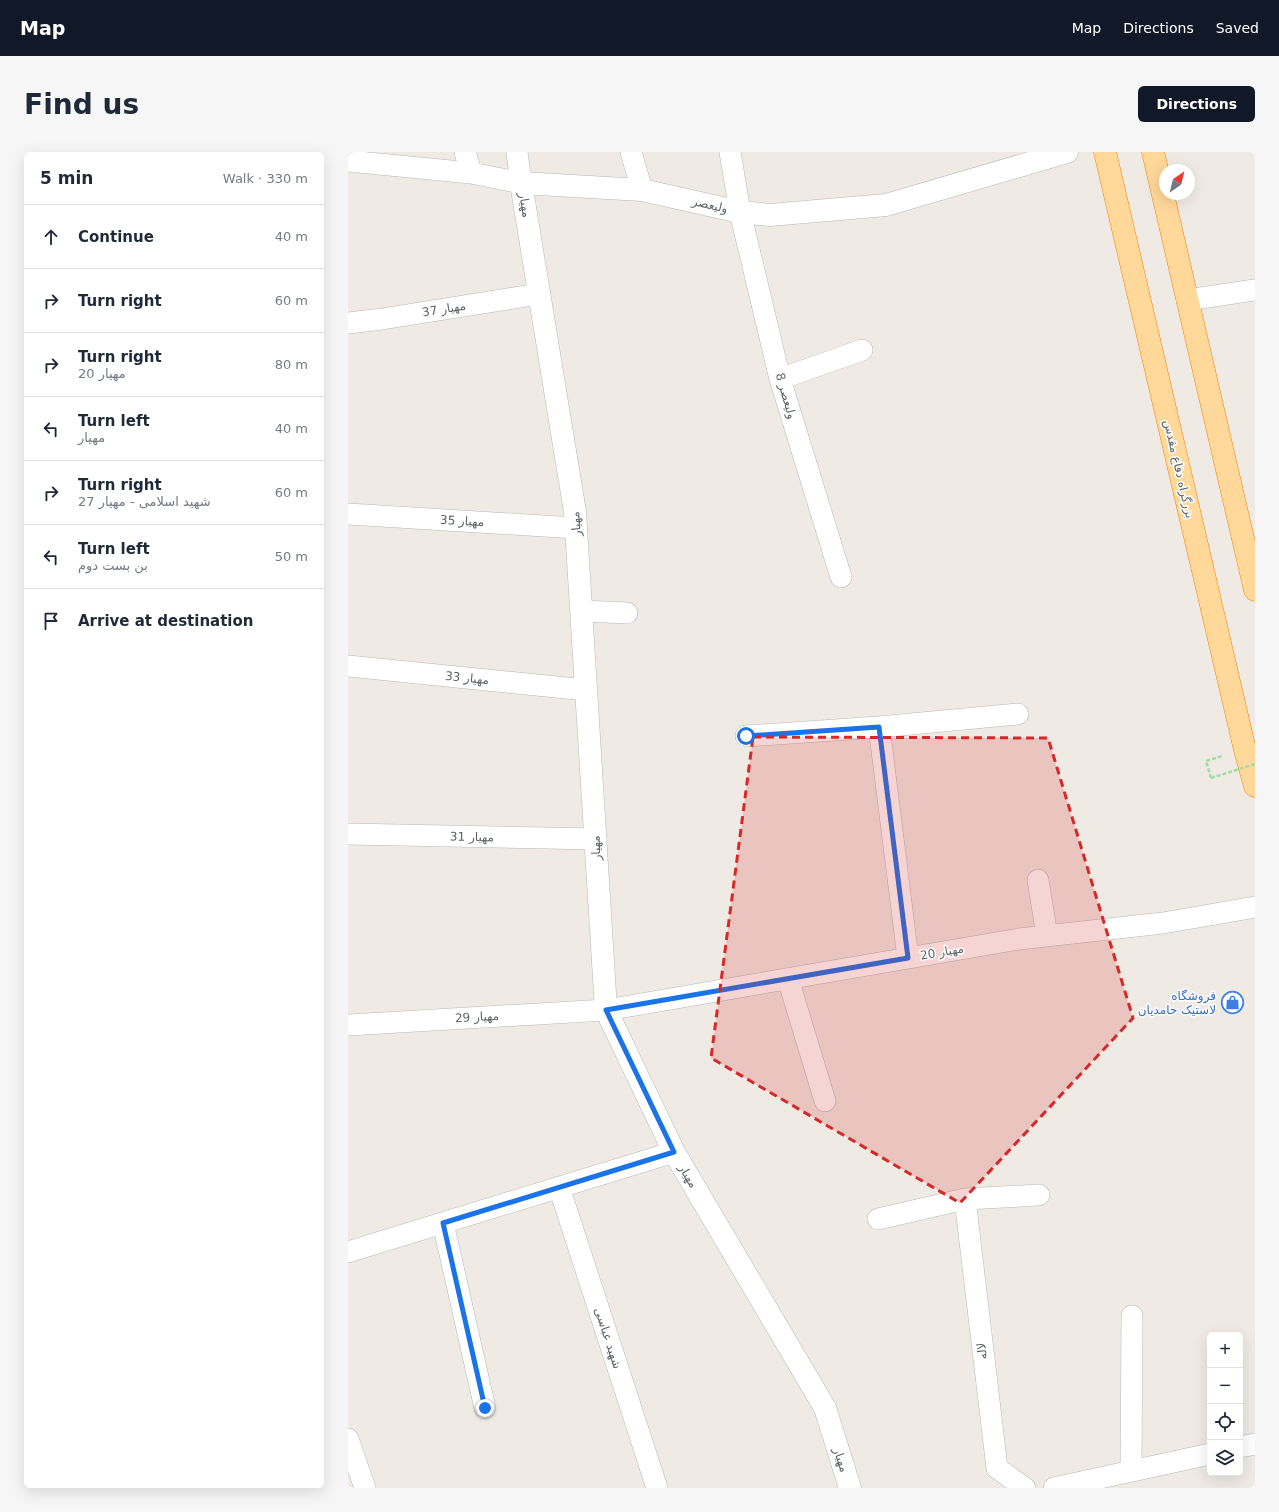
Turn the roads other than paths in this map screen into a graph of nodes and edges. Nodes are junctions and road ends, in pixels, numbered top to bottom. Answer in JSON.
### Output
{"nodes":[{"id":1,"x":465,"y":152,"type":"edge"},
{"id":2,"x":517,"y":152,"type":"edge"},
{"id":3,"x":631,"y":152,"type":"edge"},
{"id":4,"x":730,"y":152,"type":"edge"},
{"id":5,"x":1067,"y":152,"type":"edge"},
{"id":6,"x":1153,"y":152,"type":"edge"},
{"id":7,"x":1104,"y":153,"type":"edge"},
{"id":8,"x":348,"y":161,"type":"edge"},
{"id":9,"x":471,"y":173,"type":"junction"},
{"id":10,"x":521,"y":183,"type":"junction"},
{"id":11,"x":642,"y":190,"type":"junction"},
{"id":12,"x":740,"y":212,"type":"junction"},
{"id":13,"x":1255,"y":290,"type":"edge"},
{"id":14,"x":539,"y":294,"type":"junction"},
{"id":15,"x":1187,"y":300,"type":"junction"},
{"id":16,"x":348,"y":323,"type":"edge"},
{"id":17,"x":862,"y":350,"type":"dead end"},
{"id":18,"x":780,"y":380,"type":"junction"},
{"id":19,"x":348,"y":514,"type":"edge"},
{"id":20,"x":576,"y":528,"type":"junction"},
{"id":21,"x":841,"y":578,"type":"dead end"},
{"id":22,"x":1255,"y":590,"type":"edge"},
{"id":23,"x":582,"y":611,"type":"junction"},
{"id":24,"x":627,"y":613,"type":"dead end"},
{"id":25,"x":348,"y":666,"type":"edge"},
{"id":26,"x":586,"y":690,"type":"junction"},
{"id":27,"x":1018,"y":714,"type":"dead end"},
{"id":28,"x":879,"y":727,"type":"junction"},
{"id":29,"x":746,"y":736,"type":"dead end"},
{"id":30,"x":1255,"y":786,"type":"edge"},
{"id":31,"x":348,"y":834,"type":"edge"},
{"id":32,"x":596,"y":839,"type":"junction"},
{"id":33,"x":1038,"y":880,"type":"dead end"},
{"id":34,"x":1255,"y":907,"type":"edge"},
{"id":35,"x":1048,"y":936,"type":"junction"},
{"id":36,"x":908,"y":958,"type":"junction"},
{"id":37,"x":788,"y":979,"type":"junction"},
{"id":38,"x":606,"y":1010,"type":"junction"},
{"id":39,"x":348,"y":1024,"type":"edge"},
{"id":40,"x":825,"y":1101,"type":"dead end"},
{"id":41,"x":674,"y":1152,"type":"junction"},
{"id":42,"x":559,"y":1187,"type":"junction"},
{"id":43,"x":1039,"y":1195,"type":"dead end"},
{"id":44,"x":965,"y":1199,"type":"junction"},
{"id":45,"x":878,"y":1219,"type":"dead end"},
{"id":46,"x":443,"y":1223,"type":"junction"},
{"id":47,"x":348,"y":1252,"type":"edge"},
{"id":48,"x":1132,"y":1316,"type":"dead end"},
{"id":49,"x":485,"y":1408,"type":"dead end"},
{"id":50,"x":348,"y":1439,"type":"edge"},
{"id":51,"x":1255,"y":1444,"type":"edge"},
{"id":52,"x":1243,"y":1446,"type":"edge"},
{"id":53,"x":1207,"y":1455,"type":"edge"},
{"id":54,"x":1131,"y":1471,"type":"junction"},
{"id":55,"x":365,"y":1488,"type":"edge"},
{"id":56,"x":657,"y":1488,"type":"edge"},
{"id":57,"x":850,"y":1488,"type":"edge"},
{"id":58,"x":1026,"y":1488,"type":"edge"},
{"id":59,"x":1054,"y":1488,"type":"edge"}],
"edges":[{"from":1,"to":9,"type":"street"},
{"from":2,"to":10,"type":"street","name":"مهیار"},
{"from":3,"to":11,"type":"street"},
{"from":4,"to":12,"type":"street","name":"ولیعصر 8"},
{"from":5,"to":12,"type":"street","name":"ولیعصر"},
{"from":6,"to":15,"type":"highway"},
{"from":7,"to":30,"type":"highway","name":"بزرگراه دفاع مقدس"},
{"from":8,"to":9,"type":"street","name":"ولیعصر"},
{"from":9,"to":10,"type":"street","name":"ولیعصر"},
{"from":10,"to":11,"type":"street","name":"ولیعصر"},
{"from":10,"to":14,"type":"street","name":"مهیار"},
{"from":11,"to":12,"type":"street","name":"ولیعصر"},
{"from":12,"to":18,"type":"street","name":"ولیعصر 8"},
{"from":13,"to":15,"type":"street"},
{"from":14,"to":16,"type":"street","name":"مهیار 37"},
{"from":14,"to":20,"type":"street","name":"مهیار"},
{"from":15,"to":22,"type":"highway"},
{"from":17,"to":18,"type":"street"},
{"from":18,"to":21,"type":"street","name":"ولیعصر 8"},
{"from":19,"to":20,"type":"street","name":"مهیار 35"},
{"from":20,"to":23,"type":"street","name":"مهیار"},
{"from":23,"to":24,"type":"street"},
{"from":23,"to":26,"type":"street","name":"مهیار"},
{"from":25,"to":26,"type":"street","name":"مهیار 33"},
{"from":26,"to":32,"type":"street","name":"مهیار"},
{"from":27,"to":28,"type":"street"},
{"from":28,"to":29,"type":"street"},
{"from":28,"to":36,"type":"street"},
{"from":31,"to":32,"type":"street","name":"مهیار 31"},
{"from":32,"to":38,"type":"street","name":"مهیار"},
{"from":33,"to":35,"type":"street"},
{"from":34,"to":35,"type":"street","name":"مهیار 20"},
{"from":35,"to":36,"type":"street","name":"مهیار 20"},
{"from":36,"to":37,"type":"street","name":"مهیار 20"},
{"from":37,"to":38,"type":"street","name":"مهیار 20"},
{"from":37,"to":40,"type":"street"},
{"from":38,"to":39,"type":"street","name":"مهیار 29"},
{"from":38,"to":41,"type":"street","name":"مهیار"},
{"from":41,"to":42,"type":"street"},
{"from":41,"to":57,"type":"street","name":"مهیار"},
{"from":42,"to":46,"type":"street"},
{"from":42,"to":56,"type":"street","name":"شهید عباسی"},
{"from":43,"to":44,"type":"street"},
{"from":44,"to":45,"type":"street"},
{"from":44,"to":58,"type":"street","name":"لاله"},
{"from":46,"to":47,"type":"street"},
{"from":46,"to":49,"type":"street"},
{"from":48,"to":54,"type":"street"},
{"from":50,"to":55,"type":"street"},
{"from":51,"to":52,"type":"street"},
{"from":53,"to":54,"type":"street"},
{"from":54,"to":59,"type":"street"}]}
